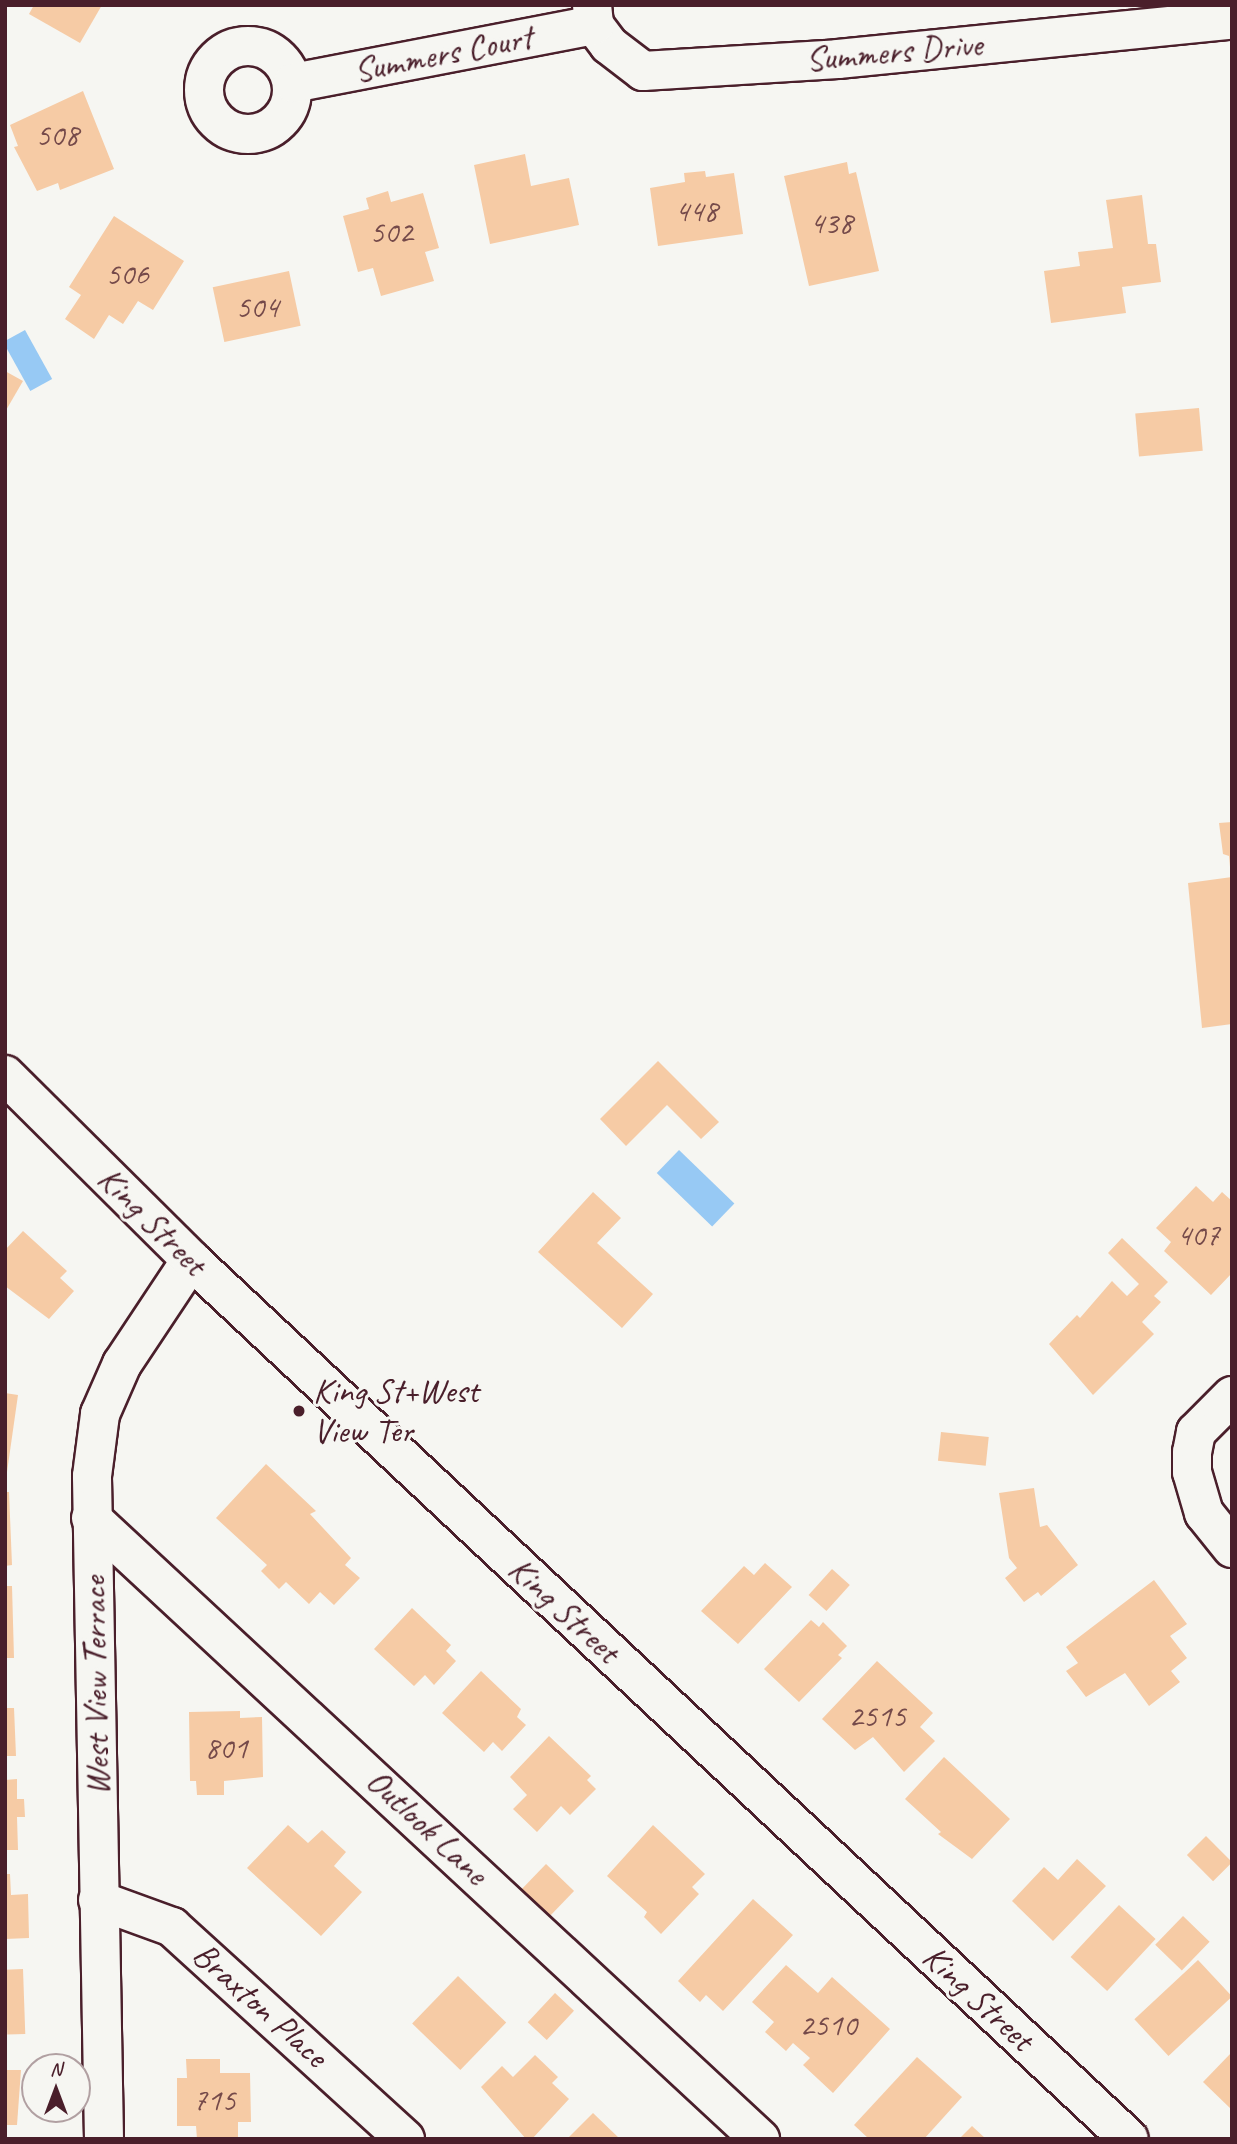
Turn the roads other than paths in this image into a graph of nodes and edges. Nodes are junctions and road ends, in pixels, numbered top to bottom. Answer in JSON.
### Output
{"nodes":[{"id":1,"x":593,"y":15,"type":"edge"},
{"id":2,"x":1232,"y":20,"type":"edge"},
{"id":3,"x":293,"y":83,"type":"dead end"},
{"id":4,"x":9,"y":1082,"type":"edge"},
{"id":5,"x":191,"y":1260,"type":"junction"},
{"id":6,"x":1232,"y":1396,"type":"edge"},
{"id":7,"x":91,"y":1518,"type":"junction"},
{"id":8,"x":1232,"y":1548,"type":"edge"},
{"id":9,"x":98,"y":1900,"type":"junction"},
{"id":10,"x":104,"y":2139,"type":"edge"},
{"id":11,"x":405,"y":2139,"type":"edge"},
{"id":12,"x":760,"y":2139,"type":"edge"},
{"id":13,"x":1129,"y":2139,"type":"edge"}],
"edges":[{"from":1,"to":2,"type":"street","name":"Summers Drive"},
{"from":1,"to":3,"type":"street","name":"Summers Court"},
{"from":4,"to":5,"type":"street","name":"King Street"},
{"from":5,"to":7,"type":"street","name":"West View Terrace"},
{"from":5,"to":13,"type":"street","name":"King Street"},
{"from":6,"to":8,"type":"street"},
{"from":7,"to":9,"type":"street","name":"West View Terrace"},
{"from":7,"to":12,"type":"street","name":"Outlook Lane"},
{"from":9,"to":10,"type":"street","name":"West View Terrace"},
{"from":9,"to":11,"type":"street","name":"Braxton Place"}]}
